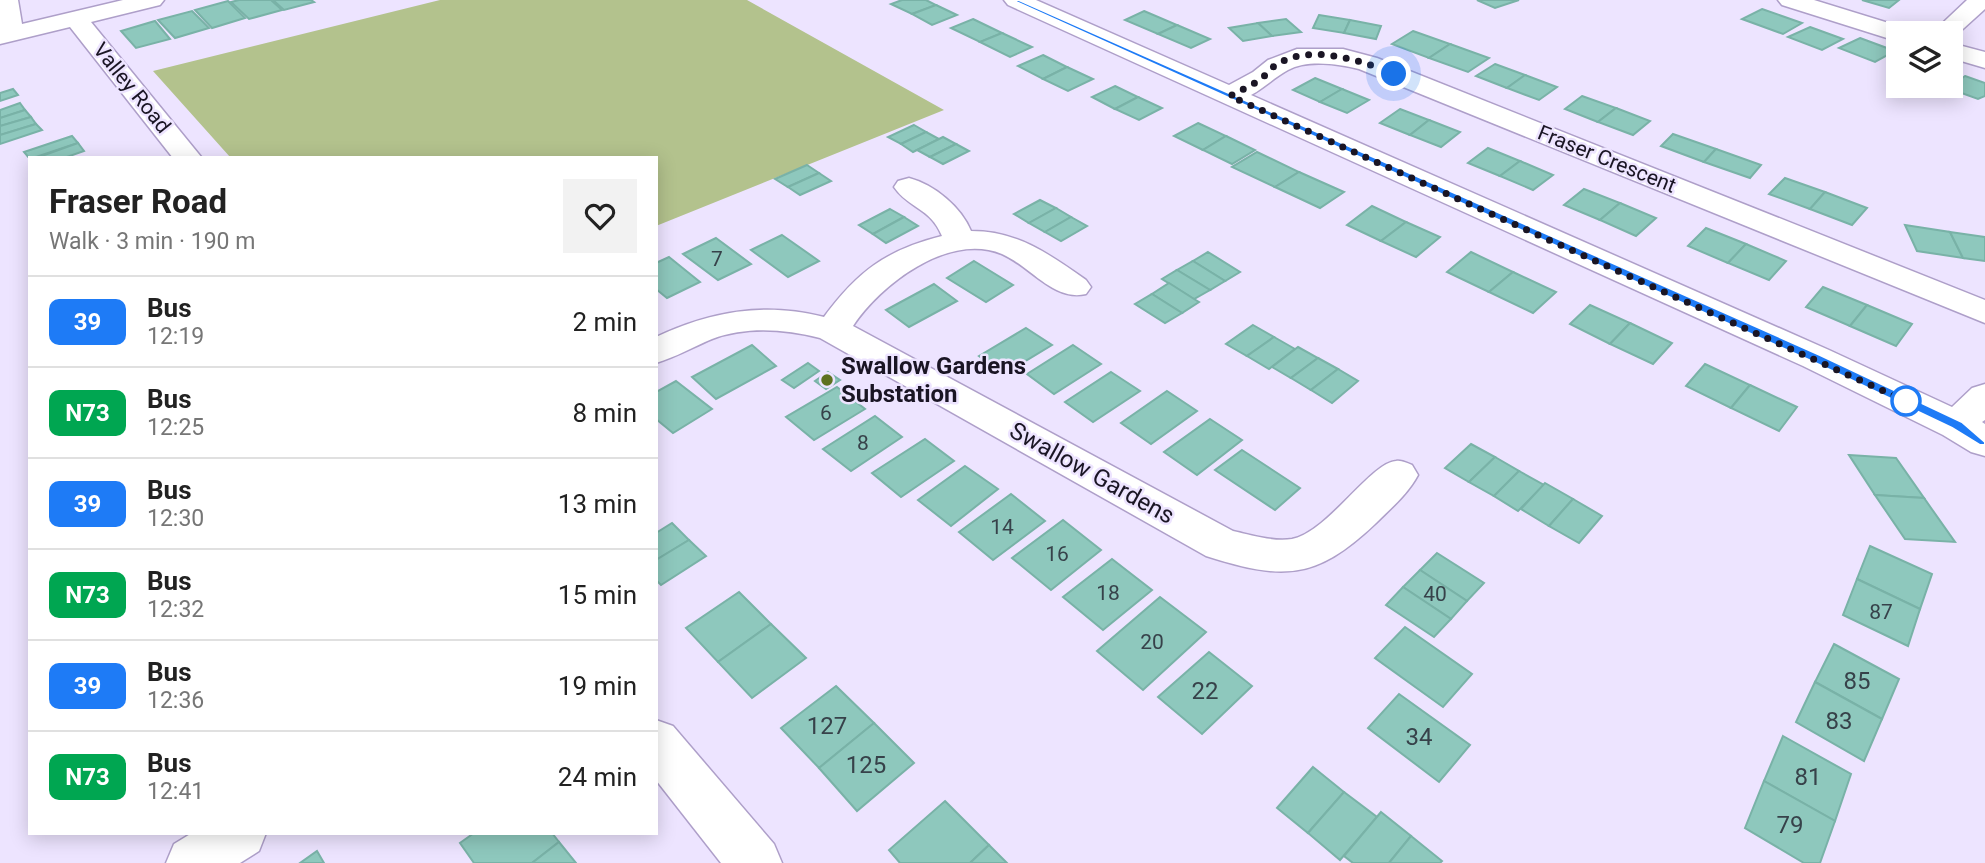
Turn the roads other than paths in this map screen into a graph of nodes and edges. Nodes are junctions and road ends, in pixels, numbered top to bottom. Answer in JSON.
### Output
{"nodes":[{"id":1,"x":6,"y":0,"type":"edge"},
{"id":2,"x":152,"y":0,"type":"edge"},
{"id":3,"x":1016,"y":0,"type":"edge"},
{"id":4,"x":1790,"y":0,"type":"edge"},
{"id":5,"x":1981,"y":0,"type":"edge"},
{"id":6,"x":76,"y":19,"type":"junction"},
{"id":7,"x":1957,"y":21,"type":"edge"},
{"id":8,"x":1886,"y":29,"type":"edge"},
{"id":9,"x":6,"y":35,"type":"edge"},
{"id":10,"x":1963,"y":54,"type":"edge"},
{"id":11,"x":1985,"y":60,"type":"edge"},
{"id":12,"x":1230,"y":96,"type":"junction"},
{"id":13,"x":186,"y":156,"type":"edge"},
{"id":14,"x":909,"y":187,"type":"dead end"},
{"id":15,"x":959,"y":240,"type":"junction"},
{"id":16,"x":1074,"y":287,"type":"dead end"},
{"id":17,"x":1985,"y":312,"type":"edge"},
{"id":18,"x":832,"y":330,"type":"junction"},
{"id":19,"x":658,"y":350,"type":"edge"},
{"id":20,"x":1985,"y":397,"type":"edge"},
{"id":21,"x":1971,"y":433,"type":"edge"},
{"id":22,"x":1398,"y":475,"type":"dead end"},
{"id":23,"x":658,"y":744,"type":"edge"},
{"id":24,"x":237,"y":835,"type":"edge"},
{"id":25,"x":193,"y":863,"type":"edge"},
{"id":26,"x":755,"y":863,"type":"edge"}],
"edges":[{"from":1,"to":9,"type":"street"},
{"from":2,"to":6,"type":"street"},
{"from":3,"to":12,"type":"street"},
{"from":4,"to":8,"type":"street"},
{"from":5,"to":7,"type":"street"},
{"from":6,"to":9,"type":"street"},
{"from":6,"to":13,"type":"street","name":"Valley Road"},
{"from":10,"to":11,"type":"street"},
{"from":12,"to":17,"type":"street","name":"Fraser Crescent"},
{"from":12,"to":21,"type":"street"},
{"from":14,"to":15,"type":"street"},
{"from":15,"to":16,"type":"street"},
{"from":15,"to":18,"type":"street"},
{"from":18,"to":19,"type":"street","name":"Swallow Gardens"},
{"from":18,"to":22,"type":"street","name":"Swallow Gardens"},
{"from":20,"to":21,"type":"street"},
{"from":23,"to":26,"type":"street"},
{"from":24,"to":25,"type":"street"}]}
